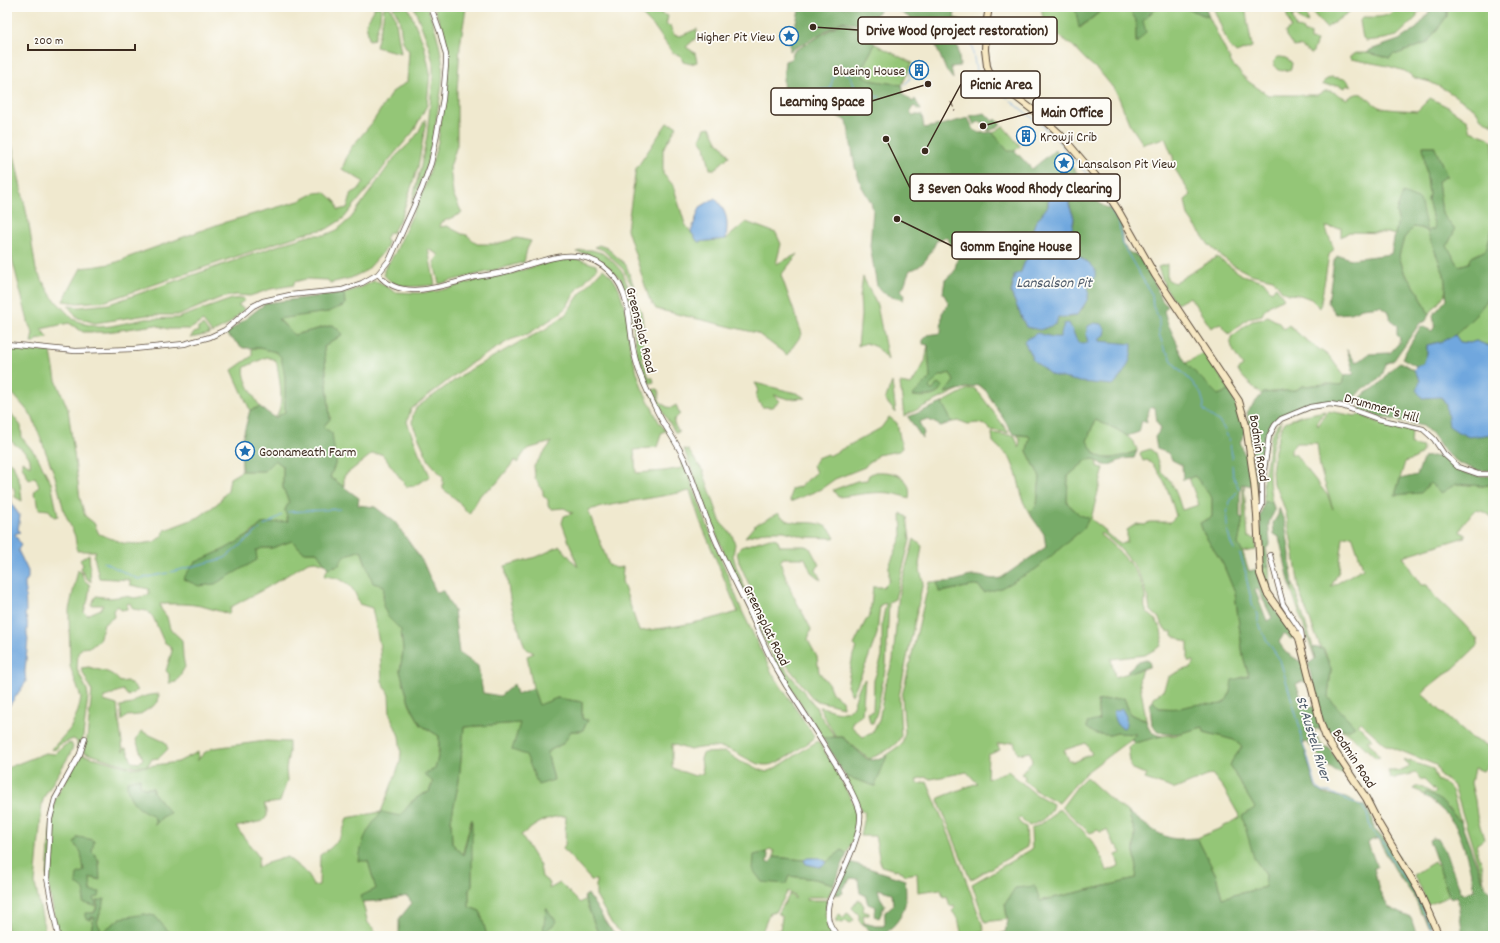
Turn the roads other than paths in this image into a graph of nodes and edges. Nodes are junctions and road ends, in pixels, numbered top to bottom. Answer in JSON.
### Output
{"nodes":[{"id":1,"x":431,"y":7,"type":"edge"},
{"id":2,"x":989,"y":7,"type":"edge"},
{"id":3,"x":378,"y":274,"type":"junction"},
{"id":4,"x":7,"y":344,"type":"edge"},
{"id":5,"x":1493,"y":474,"type":"edge"},
{"id":6,"x":1257,"y":516,"type":"junction"},
{"id":7,"x":1270,"y":555,"type":"dead end"},
{"id":8,"x":1299,"y":640,"type":"junction"},
{"id":9,"x":85,"y":738,"type":"dead end"},
{"id":10,"x":58,"y":936,"type":"edge"},
{"id":11,"x":838,"y":936,"type":"edge"},
{"id":12,"x":1438,"y":936,"type":"edge"}],
"edges":[{"from":1,"to":3,"type":"street"},
{"from":2,"to":6,"type":"main road","name":"Bodmin Road"},
{"from":3,"to":4,"type":"street"},
{"from":3,"to":11,"type":"street","name":"Greensplat Road"},
{"from":5,"to":6,"type":"street","name":"Drummer's Hill"},
{"from":6,"to":8,"type":"main road","name":"Bodmin Road"},
{"from":7,"to":8,"type":"street"},
{"from":8,"to":12,"type":"main road","name":"Bodmin Road"},
{"from":9,"to":10,"type":"street"}]}
